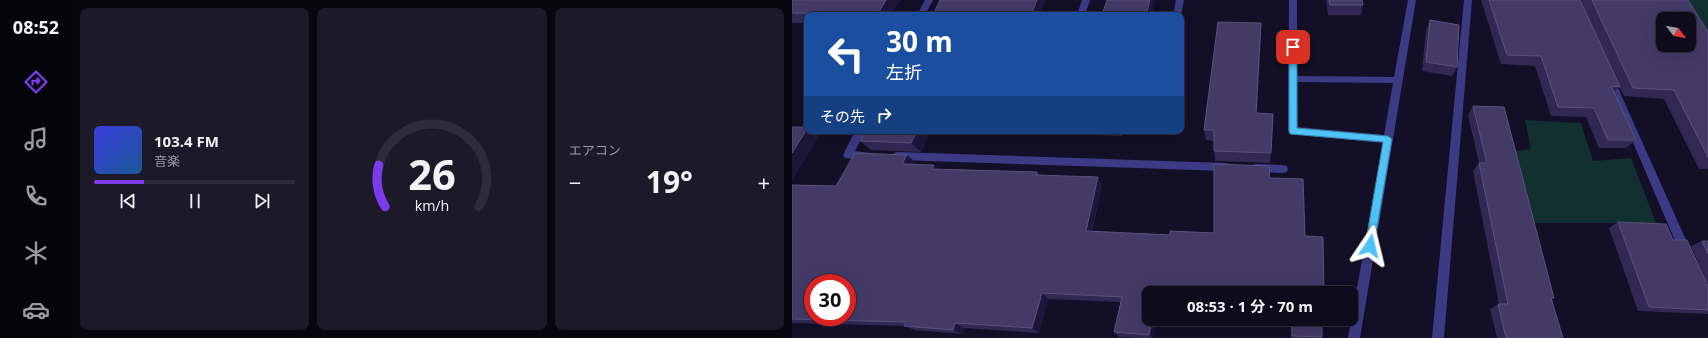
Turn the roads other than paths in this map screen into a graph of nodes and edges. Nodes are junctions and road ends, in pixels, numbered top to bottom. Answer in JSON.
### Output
{"nodes":[{"id":1,"x":929,"y":0,"type":"edge"},
{"id":2,"x":1086,"y":0,"type":"edge"},
{"id":3,"x":1180,"y":0,"type":"edge"},
{"id":4,"x":1292,"y":0,"type":"edge"},
{"id":5,"x":1412,"y":0,"type":"edge"},
{"id":6,"x":1468,"y":0,"type":"edge"},
{"id":7,"x":923,"y":12,"type":"edge"},
{"id":8,"x":1082,"y":12,"type":"edge"},
{"id":9,"x":1178,"y":12,"type":"edge"},
{"id":10,"x":1607,"y":72,"type":"edge"},
{"id":11,"x":1293,"y":79,"type":"junction"},
{"id":12,"x":1398,"y":80,"type":"junction"},
{"id":13,"x":858,"y":134,"type":"edge"},
{"id":14,"x":1388,"y":139,"type":"junction"},
{"id":15,"x":1283,"y":169,"type":"dead end"},
{"id":16,"x":1689,"y":259,"type":"edge"},
{"id":17,"x":1354,"y":338,"type":"edge"},
{"id":18,"x":1438,"y":338,"type":"edge"}],
"edges":[{"from":1,"to":7,"type":"street"},
{"from":2,"to":8,"type":"street"},
{"from":3,"to":9,"type":"street"},
{"from":4,"to":11,"type":"street"},
{"from":5,"to":12,"type":"street"},
{"from":6,"to":18,"type":"street"},
{"from":10,"to":16,"type":"street"},
{"from":11,"to":12,"type":"street"},
{"from":11,"to":14,"type":"street"},
{"from":12,"to":14,"type":"street"},
{"from":13,"to":15,"type":"street"},
{"from":14,"to":17,"type":"street"}]}
